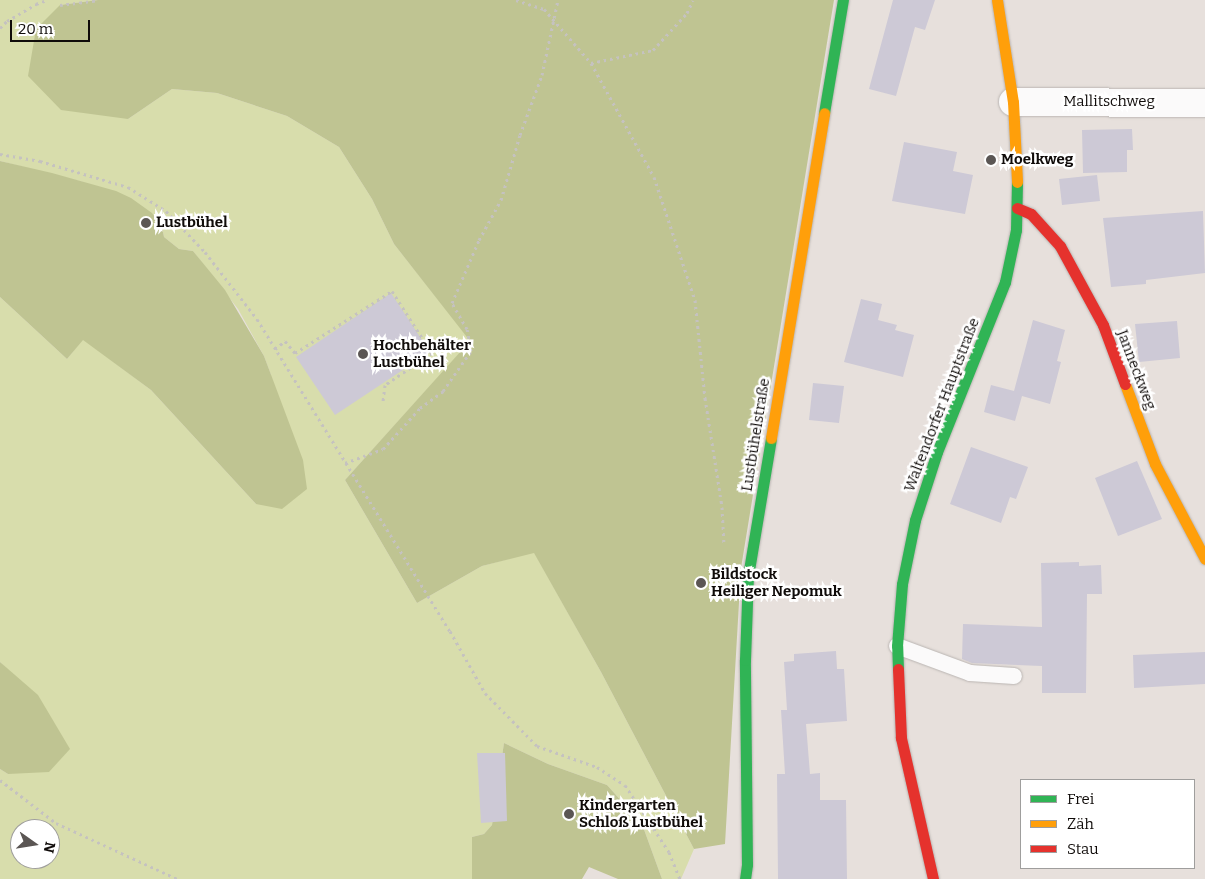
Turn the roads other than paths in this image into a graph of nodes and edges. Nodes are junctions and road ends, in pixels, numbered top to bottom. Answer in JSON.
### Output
{"nodes":[{"id":1,"x":843,"y":0,"type":"edge"},
{"id":2,"x":997,"y":0,"type":"edge"},
{"id":3,"x":1013,"y":102,"type":"junction"},
{"id":4,"x":1205,"y":103,"type":"edge"},
{"id":5,"x":1017,"y":208,"type":"junction"},
{"id":6,"x":1205,"y":559,"type":"edge"},
{"id":7,"x":897,"y":646,"type":"junction"},
{"id":8,"x":1014,"y":676,"type":"dead end"},
{"id":9,"x":745,"y":879,"type":"edge"},
{"id":10,"x":932,"y":879,"type":"edge"}],
"edges":[{"from":1,"to":9,"type":"street","name":"Lustbühelstraße"},
{"from":2,"to":3,"type":"street","name":"Waltendorfer Hauptstraße"},
{"from":3,"to":4,"type":"street","name":"Mallitschweg"},
{"from":3,"to":5,"type":"street","name":"Waltendorfer Hauptstraße"},
{"from":5,"to":6,"type":"street","name":"Janneckweg"},
{"from":5,"to":7,"type":"street","name":"Waltendorfer Hauptstraße"},
{"from":7,"to":8,"type":"lane"},
{"from":7,"to":10,"type":"street","name":"Waltendorfer Hauptstraße"}]}
